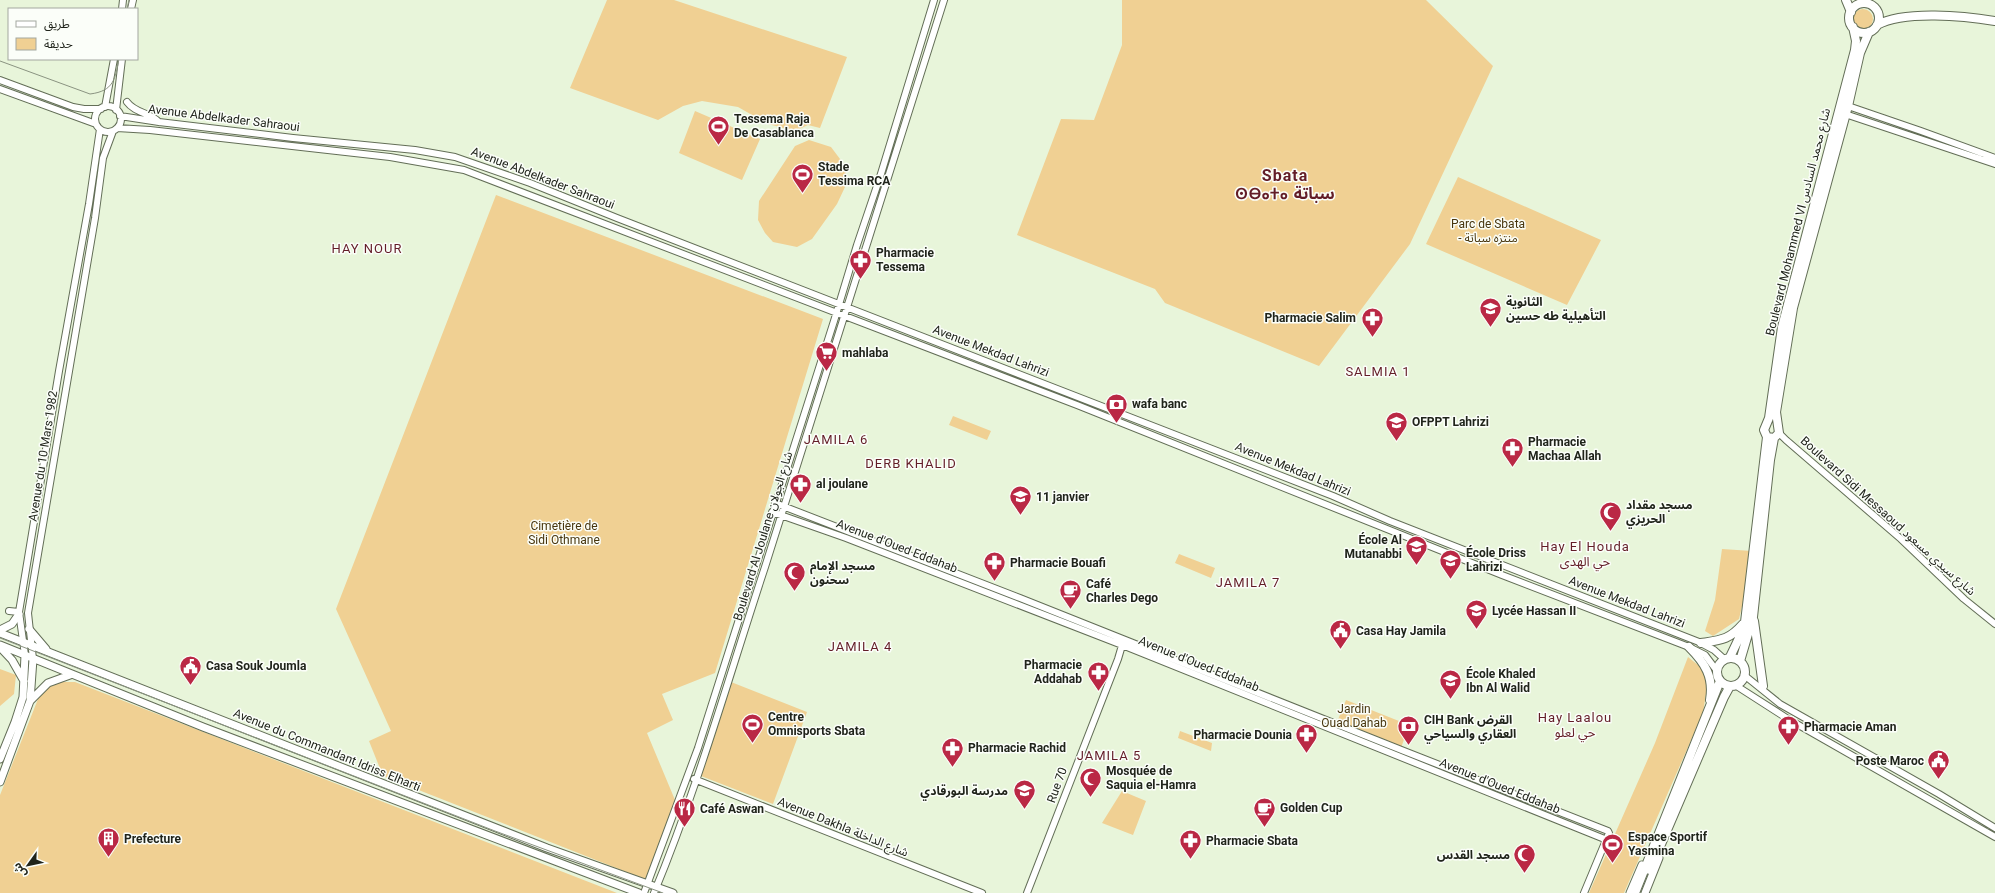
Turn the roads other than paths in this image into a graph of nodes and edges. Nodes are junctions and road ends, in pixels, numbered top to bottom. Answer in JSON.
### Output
{"nodes":[{"id":1,"x":934,"y":0,"type":"edge"},
{"id":2,"x":944,"y":0,"type":"edge"},
{"id":3,"x":1846,"y":0,"type":"edge"},
{"id":4,"x":1872,"y":0,"type":"edge"},
{"id":5,"x":1861,"y":2,"type":"edge"},
{"id":6,"x":1875,"y":9,"type":"junction"},
{"id":7,"x":1851,"y":12,"type":"junction"},
{"id":8,"x":1995,"y":21,"type":"edge"},
{"id":9,"x":1877,"y":25,"type":"junction"},
{"id":10,"x":1853,"y":28,"type":"junction"},
{"id":11,"x":1869,"y":32,"type":"junction"},
{"id":12,"x":114,"y":60,"type":"edge"},
{"id":13,"x":122,"y":60,"type":"edge"},
{"id":14,"x":0,"y":80,"type":"edge"},
{"id":15,"x":0,"y":89,"type":"edge"},
{"id":16,"x":127,"y":102,"type":"dead end"},
{"id":17,"x":103,"y":108,"type":"junction"},
{"id":18,"x":116,"y":110,"type":"junction"},
{"id":19,"x":1846,"y":110,"type":"junction"},
{"id":20,"x":120,"y":116,"type":"junction"},
{"id":21,"x":159,"y":122,"type":"junction"},
{"id":22,"x":98,"y":126,"type":"junction"},
{"id":23,"x":115,"y":130,"type":"junction"},
{"id":24,"x":1995,"y":158,"type":"edge"},
{"id":25,"x":1995,"y":164,"type":"edge"},
{"id":26,"x":579,"y":203,"type":"junction"},
{"id":27,"x":575,"y":213,"type":"junction"},
{"id":28,"x":617,"y":218,"type":"junction"},
{"id":29,"x":613,"y":228,"type":"junction"},
{"id":30,"x":839,"y":304,"type":"junction"},
{"id":31,"x":849,"y":307,"type":"junction"},
{"id":32,"x":836,"y":313,"type":"junction"},
{"id":33,"x":846,"y":316,"type":"junction"},
{"id":34,"x":1768,"y":423,"type":"junction"},
{"id":35,"x":1775,"y":434,"type":"junction"},
{"id":36,"x":775,"y":503,"type":"junction"},
{"id":37,"x":784,"y":507,"type":"junction"},
{"id":38,"x":772,"y":512,"type":"junction"},
{"id":39,"x":782,"y":514,"type":"junction"},
{"id":40,"x":9,"y":611,"type":"dead end"},
{"id":41,"x":19,"y":613,"type":"junction"},
{"id":42,"x":1753,"y":617,"type":"junction"},
{"id":43,"x":1745,"y":622,"type":"junction"},
{"id":44,"x":1995,"y":624,"type":"edge"},
{"id":45,"x":29,"y":628,"type":"junction"},
{"id":46,"x":0,"y":631,"type":"edge"},
{"id":47,"x":23,"y":642,"type":"junction"},
{"id":48,"x":1123,"y":642,"type":"junction"},
{"id":49,"x":1701,"y":643,"type":"junction"},
{"id":50,"x":32,"y":645,"type":"junction"},
{"id":51,"x":0,"y":646,"type":"edge"},
{"id":52,"x":1689,"y":647,"type":"junction"},
{"id":53,"x":49,"y":652,"type":"junction"},
{"id":54,"x":25,"y":655,"type":"junction"},
{"id":55,"x":1727,"y":658,"type":"junction"},
{"id":56,"x":33,"y":659,"type":"junction"},
{"id":57,"x":1740,"y":661,"type":"junction"},
{"id":58,"x":1717,"y":671,"type":"junction"},
{"id":59,"x":71,"y":675,"type":"junction"},
{"id":60,"x":1744,"y":675,"type":"junction"},
{"id":61,"x":1720,"y":681,"type":"junction"},
{"id":62,"x":24,"y":683,"type":"junction"},
{"id":63,"x":1733,"y":685,"type":"junction"},
{"id":64,"x":1762,"y":686,"type":"dead end"},
{"id":65,"x":30,"y":701,"type":"junction"},
{"id":66,"x":1709,"y":711,"type":"junction"},
{"id":67,"x":698,"y":748,"type":"junction"},
{"id":68,"x":707,"y":751,"type":"junction"},
{"id":69,"x":0,"y":760,"type":"edge"},
{"id":70,"x":689,"y":777,"type":"junction"},
{"id":71,"x":697,"y":781,"type":"junction"},
{"id":72,"x":0,"y":782,"type":"edge"},
{"id":73,"x":1678,"y":804,"type":"junction"},
{"id":74,"x":1995,"y":828,"type":"edge"},
{"id":75,"x":1995,"y":837,"type":"edge"},
{"id":76,"x":1607,"y":840,"type":"junction"},
{"id":77,"x":1654,"y":847,"type":"junction"},
{"id":78,"x":648,"y":884,"type":"junction"},
{"id":79,"x":618,"y":886,"type":"junction"},
{"id":80,"x":655,"y":890,"type":"edge"},
{"id":81,"x":626,"y":893,"type":"edge"},
{"id":82,"x":639,"y":893,"type":"edge"},
{"id":83,"x":644,"y":893,"type":"edge"},
{"id":84,"x":673,"y":893,"type":"edge"},
{"id":85,"x":982,"y":893,"type":"edge"},
{"id":86,"x":1027,"y":893,"type":"edge"},
{"id":87,"x":1584,"y":893,"type":"edge"},
{"id":88,"x":1630,"y":893,"type":"edge"},
{"id":89,"x":1635,"y":893,"type":"edge"},
{"id":90,"x":1640,"y":893,"type":"edge"},
{"id":91,"x":1645,"y":893,"type":"edge"}],
"edges":[{"from":1,"to":30,"type":"main road","name":"Boulevard Al Joulane شارع الجولان"},
{"from":2,"to":31,"type":"main road","name":"Boulevard Al Joulane شارع الجولان"},
{"from":3,"to":7,"type":"highway"},
{"from":4,"to":6,"type":"highway"},
{"from":5,"to":6,"type":"highway"},
{"from":5,"to":7,"type":"highway"},
{"from":6,"to":9,"type":"highway"},
{"from":7,"to":10,"type":"highway"},
{"from":8,"to":9,"type":"highway"},
{"from":9,"to":11,"type":"highway"},
{"from":10,"to":11,"type":"highway"},
{"from":10,"to":34,"type":"highway","name":"Boulevard Mohammed VI شارع محمد السادس"},
{"from":11,"to":19,"type":"highway","name":"Boulevard Mohammed VI شارع محمد السادس"},
{"from":12,"to":17,"type":"main road"},
{"from":13,"to":18,"type":"main road"},
{"from":14,"to":17,"type":"main road"},
{"from":15,"to":22,"type":"main road"},
{"from":16,"to":21,"type":"main road"},
{"from":17,"to":18,"type":"main road"},
{"from":17,"to":22,"type":"main road"},
{"from":18,"to":20,"type":"main road"},
{"from":19,"to":24,"type":"main road"},
{"from":19,"to":25,"type":"main road"},
{"from":19,"to":35,"type":"highway","name":"Boulevard Mohammed VI شارع محمد السادس"},
{"from":20,"to":21,"type":"main road","name":"Avenue Abdelkader Sahraoui"},
{"from":20,"to":23,"type":"main road"},
{"from":21,"to":26,"type":"main road","name":"Avenue Abdelkader Sahraoui"},
{"from":22,"to":23,"type":"main road"},
{"from":22,"to":41,"type":"main road","name":"Avenue du 10 Mars 1982"},
{"from":23,"to":27,"type":"main road","name":"Avenue Abdelkader Sahraoui"},
{"from":23,"to":45,"type":"main road","name":"Avenue du 10 Mars 1982"},
{"from":26,"to":27,"type":"main road"},
{"from":26,"to":28,"type":"main road","name":"Avenue Abdelkader Sahraoui"},
{"from":27,"to":29,"type":"main road","name":"Avenue Abdelkader Sahraoui"},
{"from":28,"to":29,"type":"main road"},
{"from":28,"to":30,"type":"main road","name":"Avenue Abdelkader Sahraoui"},
{"from":29,"to":32,"type":"main road","name":"Avenue Abdelkader Sahraoui"},
{"from":30,"to":31,"type":"main road","name":"Avenue Abdelkader Sahraoui"},
{"from":30,"to":32,"type":"main road","name":"Boulevard Al Joulane شارع الجولان"},
{"from":31,"to":33,"type":"main road","name":"Boulevard Al Joulane شارع الجولان"},
{"from":31,"to":49,"type":"main road","name":"Avenue Mekdad Lahrizi"},
{"from":32,"to":33,"type":"main road","name":"Avenue Abdelkader Sahraoui"},
{"from":32,"to":36,"type":"main road","name":"Boulevard Al Joulane شارع الجولان"},
{"from":33,"to":37,"type":"main road","name":"Boulevard Al Joulane شارع الجولان"},
{"from":33,"to":52,"type":"main road","name":"Avenue Mekdad Lahrizi"},
{"from":34,"to":35,"type":"highway"},
{"from":34,"to":35,"type":"highway","name":"Boulevard Mohammed VI شارع محمد السادس"},
{"from":35,"to":42,"type":"highway","name":"Boulevard Mohammed VI شارع محمد السادس"},
{"from":35,"to":43,"type":"highway","name":"Boulevard Mohammed VI شارع محمد السادس"},
{"from":35,"to":44,"type":"main road","name":"Boulevard Sidi Messaoud شارع سيدي مسعود"},
{"from":36,"to":37,"type":"main road","name":"Avenue d'Oued Eddahab"},
{"from":36,"to":38,"type":"main road","name":"Boulevard Al Joulane شارع الجولان"},
{"from":37,"to":39,"type":"main road","name":"Boulevard Al Joulane شارع الجولان"},
{"from":37,"to":48,"type":"main road","name":"Avenue d'Oued Eddahab"},
{"from":38,"to":39,"type":"main road","name":"Avenue d'Oued Eddahab"},
{"from":38,"to":67,"type":"main road","name":"Boulevard Al Joulane شارع الجولان"},
{"from":39,"to":48,"type":"main road","name":"Avenue d'Oued Eddahab"},
{"from":39,"to":68,"type":"main road","name":"Boulevard Al Joulane شارع الجولان"},
{"from":40,"to":41,"type":"main road"},
{"from":41,"to":46,"type":"main road"},
{"from":41,"to":47,"type":"main road","name":"Avenue du 10 Mars 1982"},
{"from":42,"to":57,"type":"highway","name":"Boulevard Mohammed VI شارع محمد السادس"},
{"from":42,"to":64,"type":"highway"},
{"from":43,"to":49,"type":"highway"},
{"from":43,"to":55,"type":"highway","name":"Boulevard Mohammed VI شارع محمد السادس"},
{"from":45,"to":50,"type":"main road","name":"Avenue du 10 Mars 1982"},
{"from":45,"to":53,"type":"main road"},
{"from":46,"to":47,"type":"main road","name":"Avenue du Commandant Idriss Elharti"},
{"from":47,"to":50,"type":"main road","name":"Avenue du Commandant Idriss Elharti"},
{"from":47,"to":54,"type":"main road","name":"Avenue du 10 Mars 1982"},
{"from":48,"to":76,"type":"main road","name":"Avenue d'Oued Eddahab"},
{"from":48,"to":76,"type":"main road","name":"Avenue d'Oued Eddahab"},
{"from":48,"to":86,"type":"main road","name":"Rue 70"},
{"from":49,"to":55,"type":"main road","name":"Avenue Mekdad Lahrizi"},
{"from":50,"to":53,"type":"main road","name":"Avenue du Commandant Idriss Elharti"},
{"from":50,"to":56,"type":"main road","name":"Avenue du 10 Mars 1982"},
{"from":51,"to":54,"type":"main road","name":"Avenue du Commandant Idriss Elharti"},
{"from":51,"to":62,"type":"main road"},
{"from":52,"to":58,"type":"main road","name":"Avenue Mekdad Lahrizi"},
{"from":52,"to":66,"type":"highway"},
{"from":53,"to":78,"type":"main road","name":"Avenue du Commandant Idriss Elharti"},
{"from":54,"to":56,"type":"main road","name":"Avenue du Commandant Idriss Elharti"},
{"from":54,"to":62,"type":"main road","name":"Avenue du 10 Mars 1982"},
{"from":55,"to":57,"type":"highway"},
{"from":55,"to":58,"type":"highway"},
{"from":56,"to":59,"type":"main road","name":"Avenue du Commandant Idriss Elharti"},
{"from":56,"to":65,"type":"main road","name":"Avenue du 10 Mars 1982"},
{"from":57,"to":60,"type":"highway"},
{"from":58,"to":61,"type":"highway"},
{"from":59,"to":65,"type":"main road"},
{"from":59,"to":79,"type":"main road","name":"Avenue du Commandant Idriss Elharti"},
{"from":60,"to":63,"type":"highway"},
{"from":60,"to":74,"type":"main road"},
{"from":61,"to":63,"type":"highway"},
{"from":61,"to":66,"type":"highway"},
{"from":62,"to":69,"type":"main road","name":"Avenue du 10 Mars 1982"},
{"from":63,"to":73,"type":"highway"},
{"from":63,"to":75,"type":"main road"},
{"from":65,"to":72,"type":"main road","name":"Avenue du 10 Mars 1982"},
{"from":66,"to":77,"type":"highway"},
{"from":67,"to":68,"type":"main road"},
{"from":67,"to":70,"type":"main road","name":"Boulevard Al Joulane شارع الجولان"},
{"from":68,"to":71,"type":"main road","name":"Boulevard Al Joulane شارع الجولان"},
{"from":70,"to":71,"type":"main road","name":"Avenue Dakhla شارع الداخلة"},
{"from":70,"to":78,"type":"main road","name":"Boulevard Al Joulane شارع الجولان"},
{"from":71,"to":80,"type":"main road","name":"Boulevard Al Joulane شارع الجولان"},
{"from":71,"to":85,"type":"main road","name":"Avenue Dakhla شارع الداخلة"},
{"from":73,"to":90,"type":"highway"},
{"from":73,"to":91,"type":"main road"},
{"from":76,"to":87,"type":"main road"},
{"from":77,"to":88,"type":"main road"},
{"from":77,"to":89,"type":"highway"},
{"from":78,"to":80,"type":"main road","name":"Avenue du Commandant Idriss Elharti"},
{"from":78,"to":83,"type":"main road","name":"Boulevard Al Joulane شارع الجولان"},
{"from":79,"to":81,"type":"main road"},
{"from":79,"to":82,"type":"main road","name":"Avenue du Commandant Idriss Elharti"},
{"from":80,"to":84,"type":"main road","name":"Avenue du Commandant Idriss Elharti"}]}
